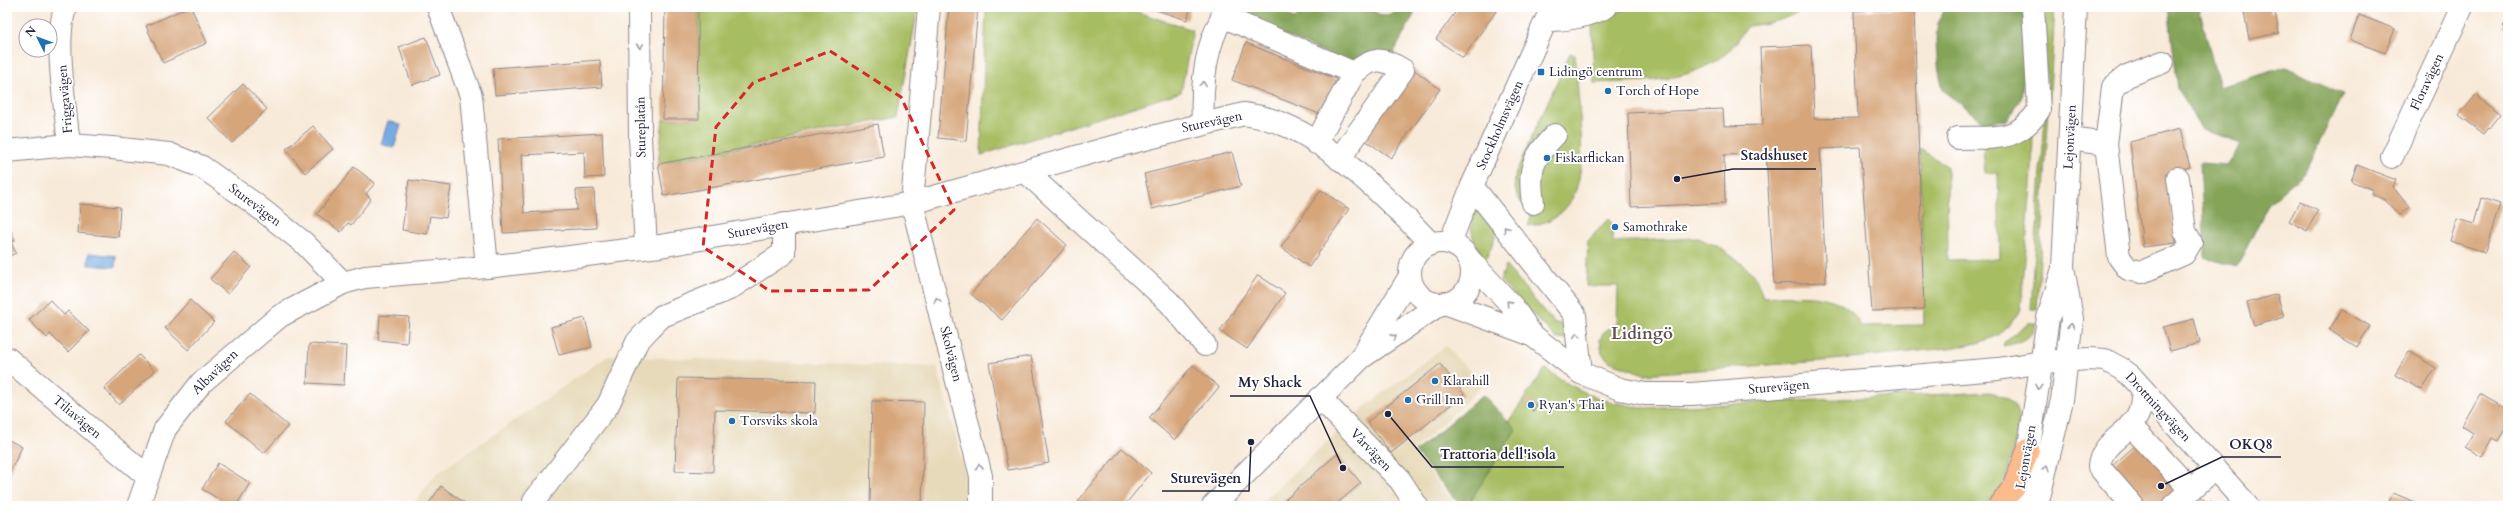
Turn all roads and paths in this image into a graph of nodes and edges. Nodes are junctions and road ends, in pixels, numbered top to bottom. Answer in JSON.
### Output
{"nodes":[{"id":1,"x":438,"y":7,"type":"edge"},
{"id":2,"x":639,"y":7,"type":"edge"},
{"id":3,"x":929,"y":7,"type":"edge"},
{"id":4,"x":1606,"y":7,"type":"edge"},
{"id":5,"x":2033,"y":7,"type":"edge"},
{"id":6,"x":2076,"y":7,"type":"edge"},
{"id":7,"x":2462,"y":7,"type":"edge"},
{"id":8,"x":59,"y":10,"type":"edge"},
{"id":9,"x":1226,"y":12,"type":"edge"},
{"id":10,"x":1550,"y":13,"type":"edge"},
{"id":11,"x":2163,"y":62,"type":"dead end"},
{"id":12,"x":1354,"y":73,"type":"junction"},
{"id":13,"x":1203,"y":123,"type":"junction"},
{"id":14,"x":1555,"y":135,"type":"dead end"},
{"id":15,"x":1958,"y":138,"type":"dead end"},
{"id":16,"x":2070,"y":139,"type":"junction"},
{"id":17,"x":1316,"y":143,"type":"junction"},
{"id":18,"x":2106,"y":144,"type":"junction"},
{"id":19,"x":69,"y":145,"type":"junction"},
{"id":20,"x":7,"y":151,"type":"edge"},
{"id":21,"x":2392,"y":157,"type":"dead end"},
{"id":22,"x":1339,"y":159,"type":"junction"},
{"id":23,"x":1026,"y":172,"type":"junction"},
{"id":24,"x":2178,"y":178,"type":"dead end"},
{"id":25,"x":1472,"y":186,"type":"junction"},
{"id":26,"x":912,"y":203,"type":"junction"},
{"id":27,"x":1533,"y":203,"type":"dead end"},
{"id":28,"x":784,"y":224,"type":"junction"},
{"id":29,"x":1440,"y":243,"type":"junction"},
{"id":30,"x":646,"y":247,"type":"junction"},
{"id":31,"x":1468,"y":258,"type":"junction"},
{"id":32,"x":2064,"y":267,"type":"junction"},
{"id":33,"x":487,"y":268,"type":"junction"},
{"id":34,"x":1410,"y":276,"type":"junction"},
{"id":35,"x":343,"y":283,"type":"junction"},
{"id":36,"x":1443,"y":304,"type":"junction"},
{"id":37,"x":1532,"y":334,"type":"junction"},
{"id":38,"x":1205,"y":345,"type":"dead end"},
{"id":39,"x":7,"y":358,"type":"edge"},
{"id":40,"x":1361,"y":358,"type":"junction"},
{"id":41,"x":2068,"y":360,"type":"junction"},
{"id":42,"x":2043,"y":362,"type":"junction"},
{"id":43,"x":1581,"y":374,"type":"junction"},
{"id":44,"x":2143,"y":390,"type":"junction"},
{"id":45,"x":1320,"y":398,"type":"junction"},
{"id":46,"x":2130,"y":425,"type":"junction"},
{"id":47,"x":2028,"y":450,"type":"junction"},
{"id":48,"x":2214,"y":469,"type":"junction"},
{"id":49,"x":148,"y":476,"type":"junction"},
{"id":50,"x":2191,"y":490,"type":"junction"},
{"id":51,"x":534,"y":501,"type":"dead end"},
{"id":52,"x":138,"y":506,"type":"edge"},
{"id":53,"x":981,"y":506,"type":"edge"},
{"id":54,"x":1213,"y":506,"type":"edge"},
{"id":55,"x":1417,"y":506,"type":"edge"},
{"id":56,"x":2000,"y":506,"type":"edge"},
{"id":57,"x":2017,"y":506,"type":"edge"},
{"id":58,"x":2037,"y":506,"type":"edge"},
{"id":59,"x":2133,"y":506,"type":"edge"},
{"id":60,"x":2173,"y":506,"type":"edge"},
{"id":61,"x":2248,"y":506,"type":"edge"}],
"edges":[{"from":1,"to":33,"type":"street"},
{"from":2,"to":30,"type":"street","name":"Stureplatån","one_way":true},
{"from":3,"to":26,"type":"street"},
{"from":4,"to":10,"type":"street"},
{"from":5,"to":15,"type":"street"},
{"from":6,"to":16,"type":"street","name":"Lejonvägen"},
{"from":7,"to":21,"type":"street","name":"Floravägen"},
{"from":8,"to":19,"type":"street","name":"Friggavägen"},
{"from":9,"to":12,"type":"street"},
{"from":13,"to":9,"type":"street","one_way":true},
{"from":10,"to":25,"type":"street","name":"Stockholmsvägen"},
{"from":11,"to":18,"type":"street"},
{"from":12,"to":17,"type":"street"},
{"from":12,"to":22,"type":"street"},
{"from":13,"to":17,"type":"street","name":"Sturevägen"},
{"from":13,"to":23,"type":"street","name":"Sturevägen"},
{"from":14,"to":27,"type":"street"},
{"from":16,"to":18,"type":"street"},
{"from":16,"to":32,"type":"street","name":"Lejonvägen"},
{"from":17,"to":22,"type":"street","name":"Sturevägen"},
{"from":18,"to":24,"type":"street"},
{"from":19,"to":20,"type":"street","name":"Sturevägen"},
{"from":19,"to":35,"type":"street","name":"Sturevägen"},
{"from":22,"to":29,"type":"street","name":"Sturevägen"},
{"from":23,"to":26,"type":"street","name":"Sturevägen"},
{"from":23,"to":38,"type":"street"},
{"from":25,"to":29,"type":"street","name":"Stockholmsvägen"},
{"from":43,"to":25,"type":"street","one_way":true},
{"from":26,"to":28,"type":"street","name":"Sturevägen"},
{"from":53,"to":26,"type":"street","name":"Skolvägen","one_way":true},
{"from":28,"to":30,"type":"street","name":"Sturevägen"},
{"from":28,"to":51,"type":"street"},
{"from":29,"to":31,"type":"street"},
{"from":29,"to":34,"type":"street"},
{"from":30,"to":33,"type":"street","name":"Sturevägen"},
{"from":31,"to":36,"type":"street"},
{"from":37,"to":31,"type":"street","name":"Sturevägen","one_way":true},
{"from":41,"to":32,"type":"street","name":"Lejonvägen","one_way":true},
{"from":32,"to":42,"type":"street","name":"Lejonvägen"},
{"from":33,"to":35,"type":"street","name":"Sturevägen"},
{"from":34,"to":36,"type":"street"},
{"from":34,"to":40,"type":"street"},
{"from":35,"to":49,"type":"street","name":"Albavägen"},
{"from":36,"to":37,"type":"street","name":"Sturevägen"},
{"from":40,"to":36,"type":"street","one_way":true},
{"from":37,"to":43,"type":"street","name":"Sturevägen"},
{"from":39,"to":49,"type":"street","name":"Tiliavägen"},
{"from":40,"to":45,"type":"street"},
{"from":41,"to":42,"type":"street","name":"Drottningvägen"},
{"from":41,"to":44,"type":"street","name":"Drottningvägen"},
{"from":58,"to":41,"type":"street","name":"Lejonvägen","one_way":true},
{"from":42,"to":43,"type":"street","name":"Sturevägen"},
{"from":42,"to":47,"type":"street","name":"Lejonvägen","one_way":true},
{"from":44,"to":46,"type":"street"},
{"from":44,"to":48,"type":"street","name":"Drottningvägen"},
{"from":45,"to":54,"type":"street"},
{"from":45,"to":55,"type":"street","name":"Vårvägen"},
{"from":46,"to":50,"type":"street"},
{"from":46,"to":59,"type":"street"},
{"from":47,"to":56,"type":"main road"},
{"from":47,"to":57,"type":"street","name":"Lejonvägen"},
{"from":48,"to":50,"type":"street"},
{"from":48,"to":61,"type":"street","name":"Drottningvägen"},
{"from":49,"to":52,"type":"street","name":"Albavägen"},
{"from":50,"to":60,"type":"street"}]}
